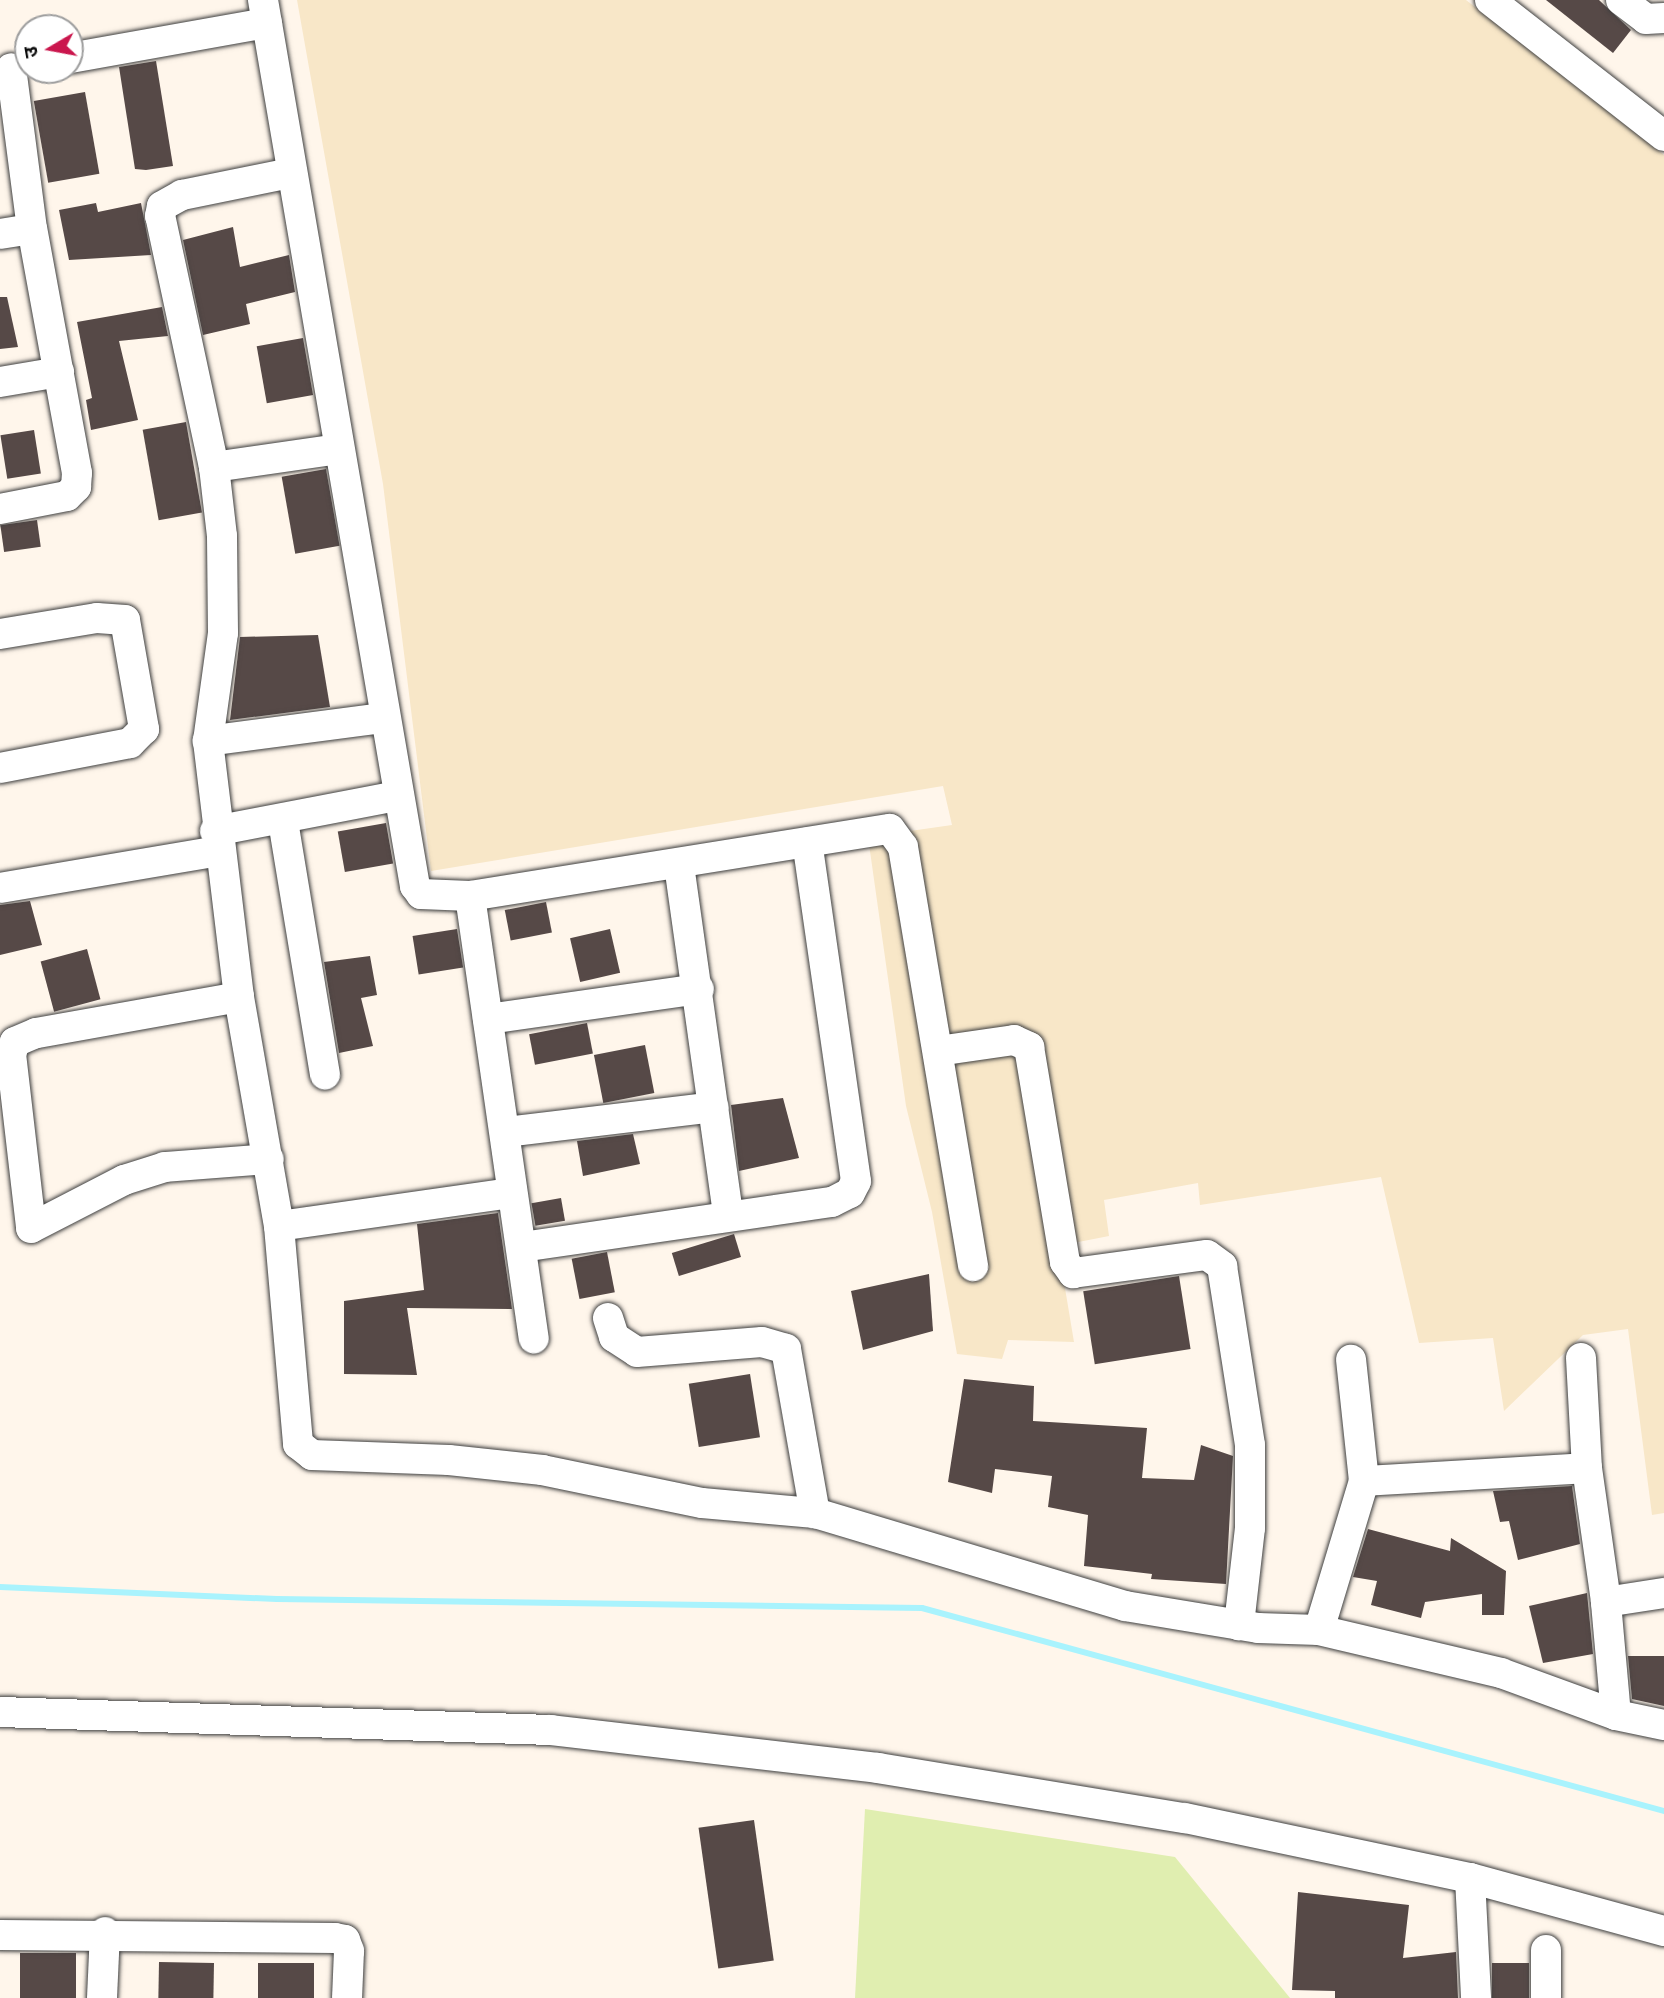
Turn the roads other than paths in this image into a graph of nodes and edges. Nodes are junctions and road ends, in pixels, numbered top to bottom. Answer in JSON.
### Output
{"nodes":[{"id":1,"x":1490,"y":0,"type":"edge"},
{"id":2,"x":1621,"y":0,"type":"edge"},
{"id":3,"x":265,"y":12,"type":"edge"},
{"id":4,"x":1664,"y":18,"type":"edge"},
{"id":5,"x":84,"y":55,"type":"edge"},
{"id":6,"x":13,"y":68,"type":"edge"},
{"id":7,"x":1664,"y":136,"type":"edge"},
{"id":8,"x":290,"y":173,"type":"junction"},
{"id":9,"x":32,"y":229,"type":"junction"},
{"id":10,"x":0,"y":234,"type":"edge"},
{"id":11,"x":59,"y":372,"type":"junction"},
{"id":12,"x":0,"y":382,"type":"edge"},
{"id":13,"x":339,"y":449,"type":"junction"},
{"id":14,"x":214,"y":467,"type":"junction"},
{"id":15,"x":0,"y":509,"type":"edge"},
{"id":16,"x":0,"y":634,"type":"edge"},
{"id":17,"x":382,"y":718,"type":"junction"},
{"id":18,"x":208,"y":741,"type":"junction"},
{"id":19,"x":0,"y":768,"type":"edge"},
{"id":20,"x":396,"y":796,"type":"junction"},
{"id":21,"x":283,"y":821,"type":"junction"},
{"id":22,"x":217,"y":841,"type":"junction"},
{"id":23,"x":807,"y":843,"type":"junction"},
{"id":24,"x":679,"y":864,"type":"junction"},
{"id":25,"x":0,"y":888,"type":"edge"},
{"id":26,"x":470,"y":896,"type":"junction"},
{"id":27,"x":699,"y":989,"type":"junction"},
{"id":28,"x":239,"y":997,"type":"junction"},
{"id":29,"x":488,"y":1019,"type":"junction"},
{"id":30,"x":938,"y":1051,"type":"junction"},
{"id":31,"x":325,"y":1075,"type":"dead end"},
{"id":32,"x":714,"y":1107,"type":"junction"},
{"id":33,"x":505,"y":1132,"type":"junction"},
{"id":34,"x":269,"y":1159,"type":"junction"},
{"id":35,"x":512,"y":1193,"type":"junction"},
{"id":36,"x":728,"y":1215,"type":"junction"},
{"id":37,"x":279,"y":1226,"type":"junction"},
{"id":38,"x":522,"y":1247,"type":"junction"},
{"id":39,"x":973,"y":1266,"type":"dead end"},
{"id":40,"x":608,"y":1318,"type":"dead end"},
{"id":41,"x":534,"y":1338,"type":"dead end"},
{"id":42,"x":1581,"y":1357,"type":"dead end"},
{"id":43,"x":1352,"y":1360,"type":"dead end"},
{"id":44,"x":1587,"y":1468,"type":"junction"},
{"id":45,"x":1364,"y":1481,"type":"junction"},
{"id":46,"x":815,"y":1513,"type":"junction"},
{"id":47,"x":1664,"y":1593,"type":"edge"},
{"id":48,"x":1606,"y":1602,"type":"junction"},
{"id":49,"x":1239,"y":1625,"type":"junction"},
{"id":50,"x":1319,"y":1630,"type":"junction"},
{"id":51,"x":0,"y":1712,"type":"edge"},
{"id":52,"x":1616,"y":1715,"type":"junction"},
{"id":53,"x":1664,"y":1725,"type":"edge"},
{"id":54,"x":1470,"y":1878,"type":"junction"},
{"id":55,"x":1664,"y":1931,"type":"edge"},
{"id":56,"x":105,"y":1932,"type":"junction"},
{"id":57,"x":0,"y":1936,"type":"edge"},
{"id":58,"x":1546,"y":1950,"type":"dead end"},
{"id":59,"x":102,"y":1998,"type":"edge"},
{"id":60,"x":347,"y":1998,"type":"edge"},
{"id":61,"x":1476,"y":1998,"type":"edge"},
{"id":62,"x":1546,"y":1998,"type":"edge"}],
"edges":[{"from":1,"to":7,"type":"street"},
{"from":2,"to":4,"type":"street"},
{"from":3,"to":5,"type":"street"},
{"from":3,"to":8,"type":"street"},
{"from":6,"to":9,"type":"street"},
{"from":8,"to":13,"type":"street"},
{"from":8,"to":14,"type":"street"},
{"from":9,"to":10,"type":"street"},
{"from":9,"to":11,"type":"street"},
{"from":11,"to":12,"type":"street"},
{"from":11,"to":15,"type":"street"},
{"from":13,"to":14,"type":"street"},
{"from":13,"to":17,"type":"street"},
{"from":14,"to":18,"type":"street"},
{"from":16,"to":19,"type":"street"},
{"from":17,"to":18,"type":"street"},
{"from":17,"to":20,"type":"street"},
{"from":18,"to":22,"type":"street"},
{"from":20,"to":21,"type":"street"},
{"from":20,"to":26,"type":"street"},
{"from":21,"to":22,"type":"street"},
{"from":21,"to":31,"type":"street"},
{"from":22,"to":25,"type":"street"},
{"from":22,"to":28,"type":"street"},
{"from":23,"to":24,"type":"street"},
{"from":23,"to":30,"type":"street"},
{"from":23,"to":36,"type":"street"},
{"from":24,"to":26,"type":"street"},
{"from":24,"to":27,"type":"street"},
{"from":26,"to":29,"type":"street"},
{"from":27,"to":29,"type":"street"},
{"from":27,"to":32,"type":"street"},
{"from":28,"to":34,"type":"street"},
{"from":28,"to":34,"type":"street"},
{"from":29,"to":33,"type":"street"},
{"from":30,"to":39,"type":"street"},
{"from":30,"to":49,"type":"street"},
{"from":32,"to":33,"type":"street"},
{"from":32,"to":36,"type":"street"},
{"from":33,"to":35,"type":"street"},
{"from":34,"to":37,"type":"street"},
{"from":35,"to":37,"type":"street"},
{"from":35,"to":38,"type":"street"},
{"from":36,"to":38,"type":"street"},
{"from":37,"to":46,"type":"street"},
{"from":38,"to":41,"type":"street"},
{"from":40,"to":46,"type":"street"},
{"from":42,"to":44,"type":"street"},
{"from":43,"to":45,"type":"street"},
{"from":44,"to":45,"type":"street"},
{"from":44,"to":48,"type":"street"},
{"from":45,"to":50,"type":"street"},
{"from":46,"to":49,"type":"street"},
{"from":47,"to":48,"type":"street"},
{"from":48,"to":52,"type":"street"},
{"from":49,"to":50,"type":"street"},
{"from":50,"to":52,"type":"street"},
{"from":51,"to":54,"type":"street"},
{"from":52,"to":53,"type":"street"},
{"from":54,"to":55,"type":"street"},
{"from":54,"to":61,"type":"street"},
{"from":56,"to":57,"type":"street"},
{"from":56,"to":59,"type":"street"},
{"from":56,"to":60,"type":"street"},
{"from":58,"to":62,"type":"street"}]}
